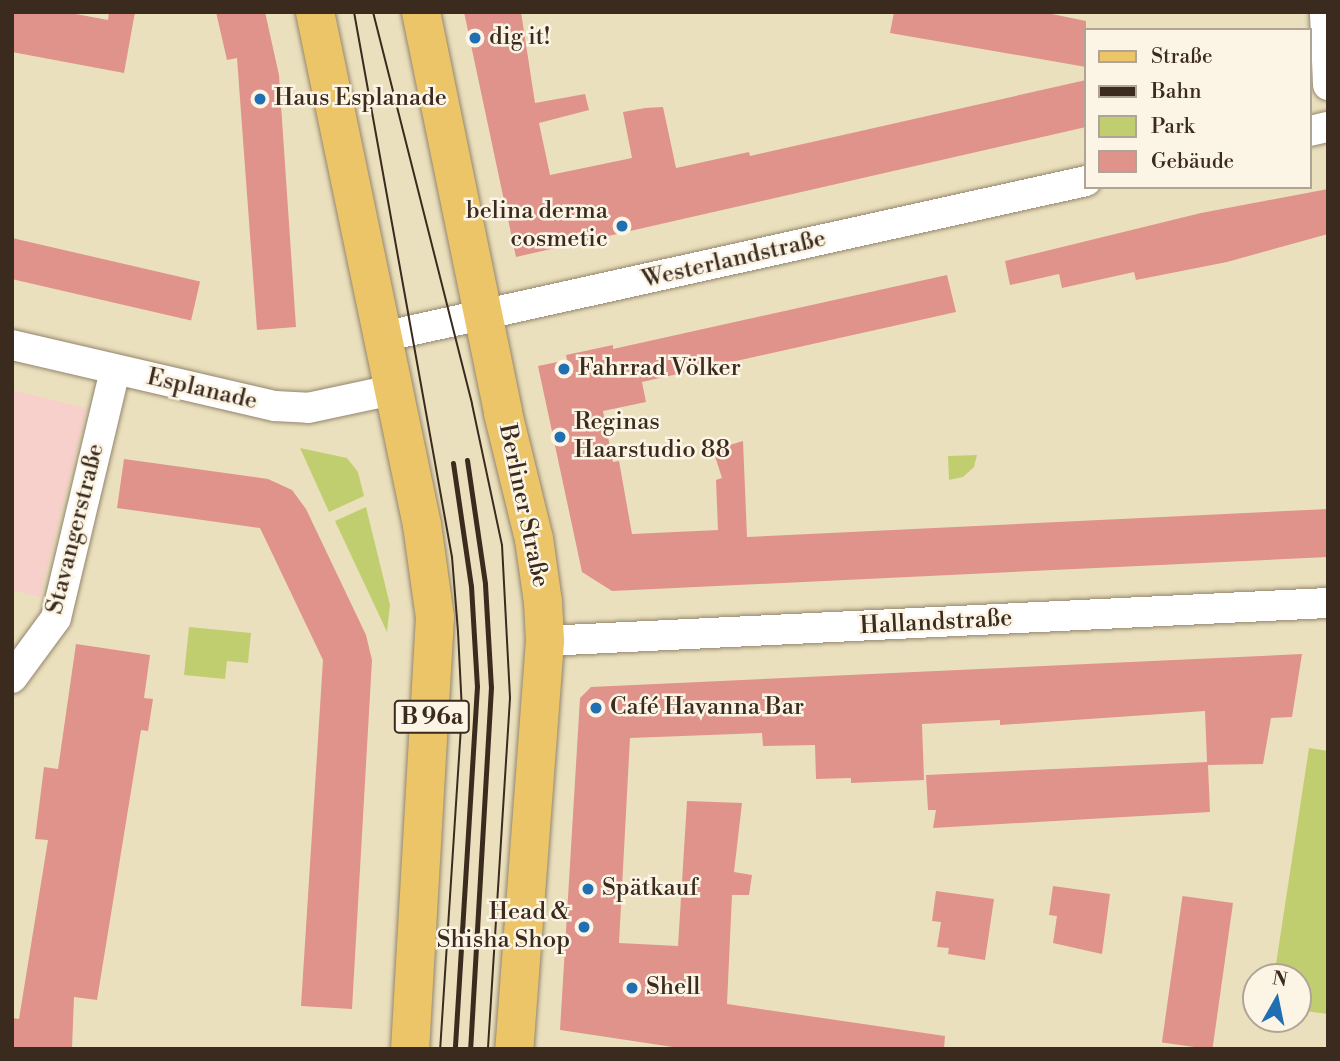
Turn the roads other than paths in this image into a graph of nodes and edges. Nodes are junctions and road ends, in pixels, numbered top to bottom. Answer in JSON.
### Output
{"nodes":[{"id":1,"x":315,"y":12,"type":"edge"},
{"id":2,"x":421,"y":12,"type":"edge"},
{"id":3,"x":1324,"y":13,"type":"edge"},
{"id":4,"x":1328,"y":85,"type":"edge"},
{"id":5,"x":1084,"y":181,"type":"edge"},
{"id":6,"x":484,"y":316,"type":"junction"},
{"id":7,"x":382,"y":337,"type":"junction"},
{"id":8,"x":12,"y":345,"type":"edge"},
{"id":9,"x":115,"y":370,"type":"junction"},
{"id":10,"x":392,"y":390,"type":"junction"},
{"id":11,"x":1328,"y":603,"type":"edge"},
{"id":12,"x":545,"y":641,"type":"junction"},
{"id":13,"x":12,"y":677,"type":"edge"},
{"id":14,"x":411,"y":1049,"type":"edge"},
{"id":15,"x":514,"y":1049,"type":"edge"}],
"edges":[{"from":1,"to":7,"type":"main road","number":"B 96a"},
{"from":2,"to":6,"type":"main road","name":"Berliner Straße"},
{"from":3,"to":4,"type":"street"},
{"from":5,"to":6,"type":"street","name":"Westerlandstraße"},
{"from":6,"to":7,"type":"street","name":"Westerlandstraße"},
{"from":6,"to":12,"type":"main road","name":"Berliner Straße"},
{"from":7,"to":10,"type":"main road","number":"B 96a"},
{"from":8,"to":9,"type":"street","name":"Esplanade"},
{"from":9,"to":10,"type":"street","name":"Esplanade"},
{"from":9,"to":13,"type":"street","name":"Stavangerstraße"},
{"from":10,"to":14,"type":"main road","number":"B 96a"},
{"from":11,"to":12,"type":"street","name":"Hallandstraße"},
{"from":12,"to":15,"type":"main road","name":"Berliner Straße"}]}
